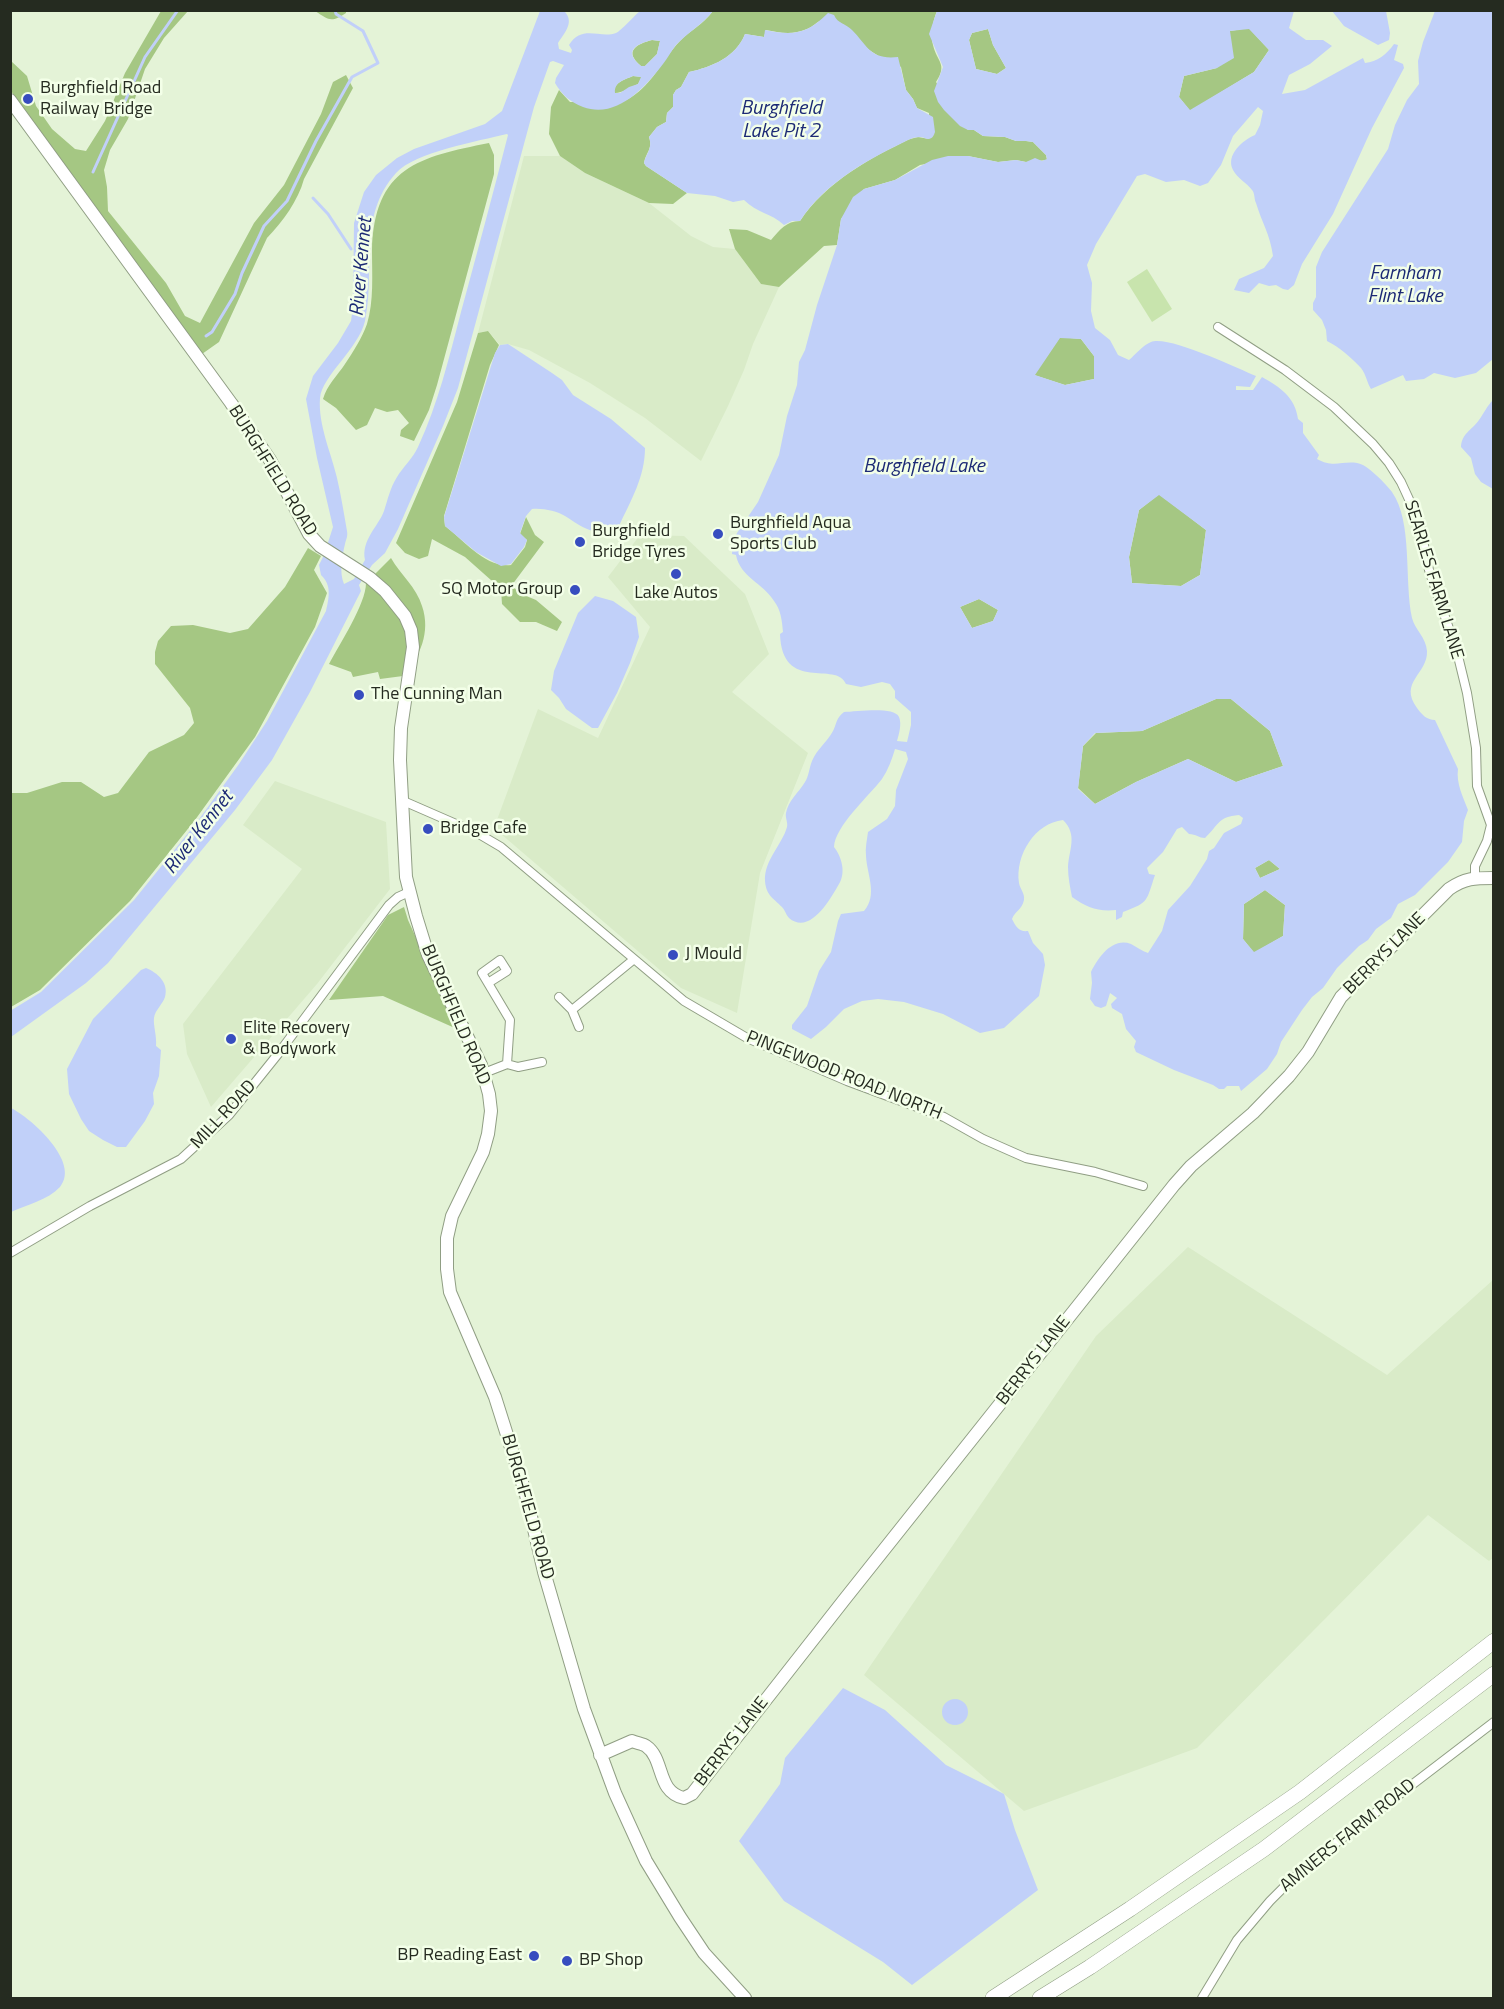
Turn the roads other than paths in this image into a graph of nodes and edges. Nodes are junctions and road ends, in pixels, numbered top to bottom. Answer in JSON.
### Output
{"nodes":[{"id":1,"x":10,"y":100,"type":"edge"},
{"id":2,"x":1218,"y":327,"type":"dead end"},
{"id":3,"x":401,"y":800,"type":"junction"},
{"id":4,"x":1475,"y":878,"type":"junction"},
{"id":5,"x":1494,"y":878,"type":"edge"},
{"id":6,"x":409,"y":892,"type":"junction"},
{"id":7,"x":633,"y":960,"type":"junction"},
{"id":8,"x":488,"y":983,"type":"dead end"},
{"id":9,"x":559,"y":997,"type":"dead end"},
{"id":10,"x":572,"y":1010,"type":"junction"},
{"id":11,"x":579,"y":1028,"type":"dead end"},
{"id":12,"x":542,"y":1062,"type":"dead end"},
{"id":13,"x":507,"y":1064,"type":"junction"},
{"id":14,"x":484,"y":1073,"type":"junction"},
{"id":15,"x":1143,"y":1186,"type":"dead end"},
{"id":16,"x":10,"y":1253,"type":"edge"},
{"id":17,"x":1494,"y":1641,"type":"edge"},
{"id":18,"x":1494,"y":1674,"type":"edge"},
{"id":19,"x":1494,"y":1722,"type":"edge"},
{"id":20,"x":600,"y":1755,"type":"junction"},
{"id":21,"x":1090,"y":1967,"type":"junction"},
{"id":22,"x":745,"y":1998,"type":"edge"},
{"id":23,"x":993,"y":1998,"type":"edge"},
{"id":24,"x":1040,"y":1998,"type":"edge"},
{"id":25,"x":1053,"y":1998,"type":"edge"},
{"id":26,"x":1202,"y":1998,"type":"edge"}],
"edges":[{"from":1,"to":3,"type":"street","name":"BURGHFIELD ROAD"},
{"from":2,"to":4,"type":"street","name":"SEARLES FARM LANE"},
{"from":3,"to":6,"type":"street","name":"BURGHFIELD ROAD"},
{"from":3,"to":7,"type":"street","name":"PINGEWOOD ROAD NORTH"},
{"from":4,"to":5,"type":"street","name":"BERRYS LANE"},
{"from":4,"to":20,"type":"street","name":"BERRYS LANE"},
{"from":6,"to":14,"type":"street","name":"BURGHFIELD ROAD"},
{"from":6,"to":16,"type":"street","name":"MILL ROAD"},
{"from":7,"to":10,"type":"street"},
{"from":7,"to":15,"type":"street","name":"PINGEWOOD ROAD NORTH"},
{"from":8,"to":13,"type":"street"},
{"from":9,"to":10,"type":"street"},
{"from":10,"to":11,"type":"street"},
{"from":12,"to":13,"type":"street"},
{"from":13,"to":14,"type":"street"},
{"from":14,"to":20,"type":"street","name":"BURGHFIELD ROAD"},
{"from":17,"to":23,"type":"highway"},
{"from":18,"to":21,"type":"highway"},
{"from":19,"to":26,"type":"street","name":"AMNERS FARM ROAD"},
{"from":20,"to":22,"type":"street","name":"BURGHFIELD ROAD"},
{"from":21,"to":24,"type":"highway"},
{"from":21,"to":25,"type":"highway"}]}
